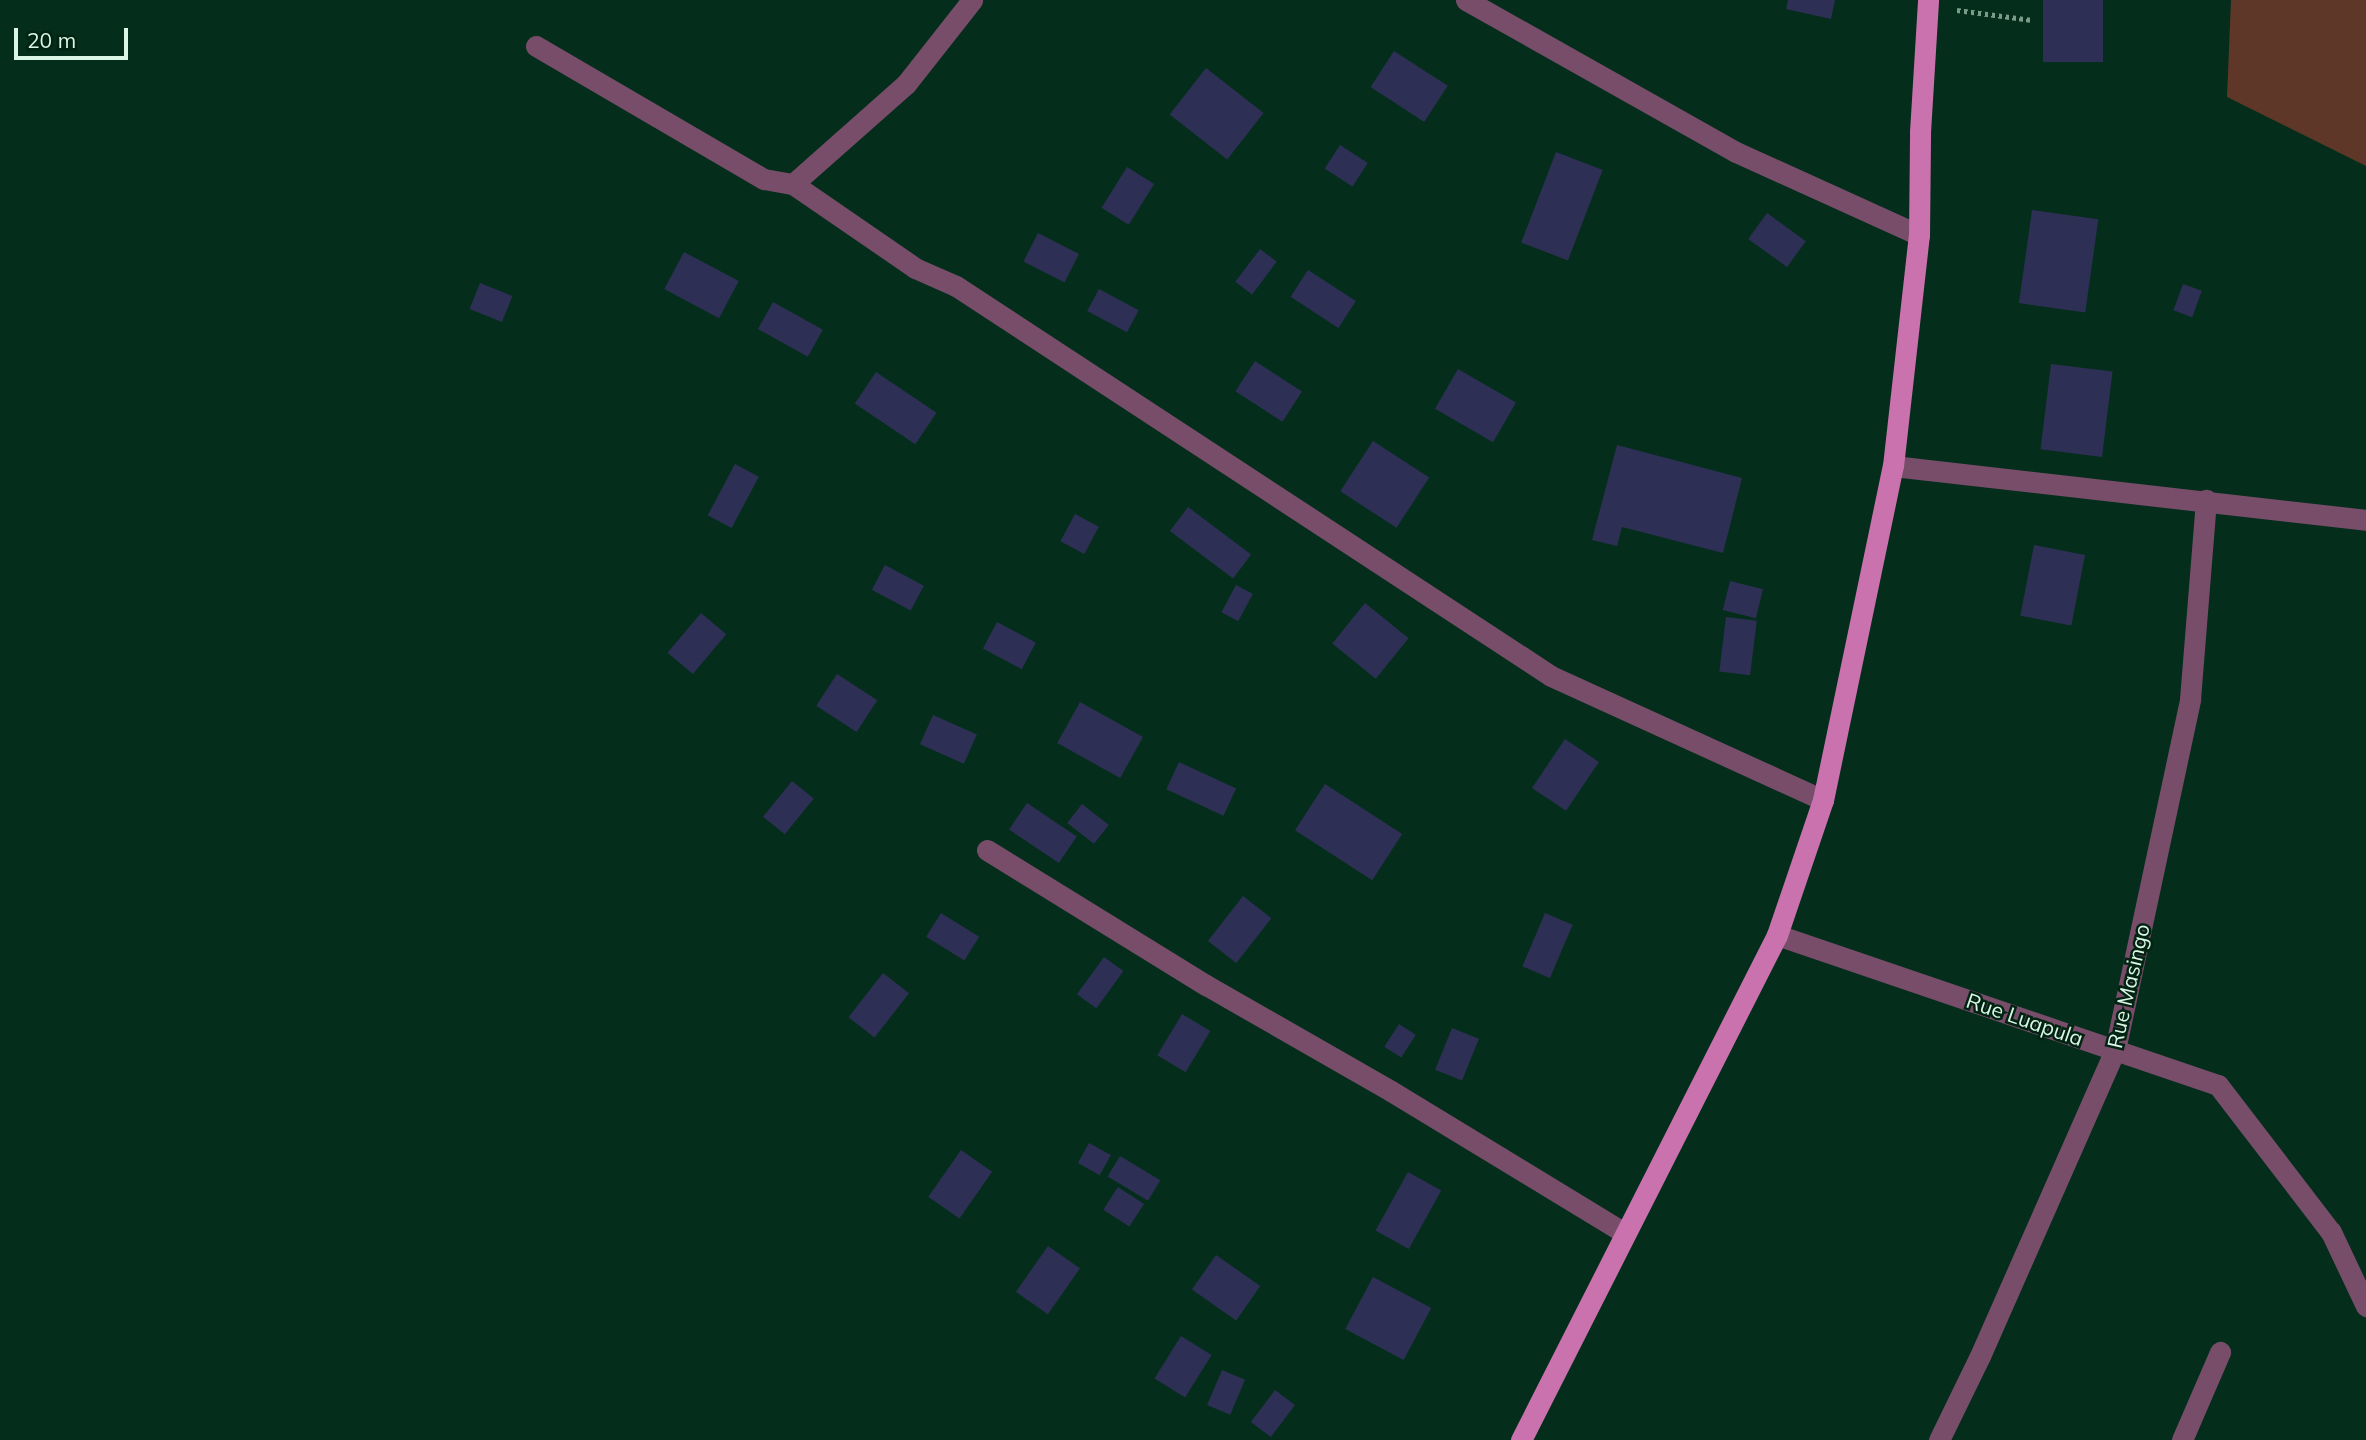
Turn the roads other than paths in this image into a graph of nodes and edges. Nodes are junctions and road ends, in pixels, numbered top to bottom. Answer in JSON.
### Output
{"nodes":[{"id":1,"x":972,"y":0,"type":"edge"},
{"id":2,"x":1466,"y":0,"type":"edge"},
{"id":3,"x":1928,"y":3,"type":"edge"},
{"id":4,"x":536,"y":46,"type":"dead end"},
{"id":5,"x":793,"y":184,"type":"junction"},
{"id":6,"x":1919,"y":235,"type":"junction"},
{"id":7,"x":1893,"y":466,"type":"junction"},
{"id":8,"x":2206,"y":500,"type":"junction"},
{"id":9,"x":2366,"y":520,"type":"edge"},
{"id":10,"x":1823,"y":800,"type":"junction"},
{"id":11,"x":986,"y":850,"type":"dead end"},
{"id":12,"x":1777,"y":935,"type":"junction"},
{"id":13,"x":2115,"y":1049,"type":"junction"},
{"id":14,"x":1625,"y":1233,"type":"junction"},
{"id":15,"x":2366,"y":1306,"type":"edge"},
{"id":16,"x":2220,"y":1352,"type":"dead end"},
{"id":17,"x":1521,"y":1440,"type":"edge"},
{"id":18,"x":1939,"y":1440,"type":"edge"},
{"id":19,"x":2182,"y":1440,"type":"edge"}],
"edges":[{"from":1,"to":5,"type":"street"},
{"from":2,"to":6,"type":"street"},
{"from":3,"to":6,"type":"main road"},
{"from":4,"to":5,"type":"street"},
{"from":5,"to":10,"type":"street"},
{"from":6,"to":7,"type":"main road"},
{"from":7,"to":8,"type":"street"},
{"from":7,"to":10,"type":"main road"},
{"from":8,"to":9,"type":"street"},
{"from":8,"to":13,"type":"street","name":"Rue Masingo"},
{"from":10,"to":12,"type":"main road"},
{"from":11,"to":14,"type":"street"},
{"from":12,"to":13,"type":"street","name":"Rue Luapula"},
{"from":12,"to":14,"type":"main road"},
{"from":13,"to":15,"type":"street","name":"Rue Luapula"},
{"from":13,"to":18,"type":"street","name":"Rue Masingo"},
{"from":14,"to":17,"type":"main road"},
{"from":16,"to":19,"type":"street"}]}
